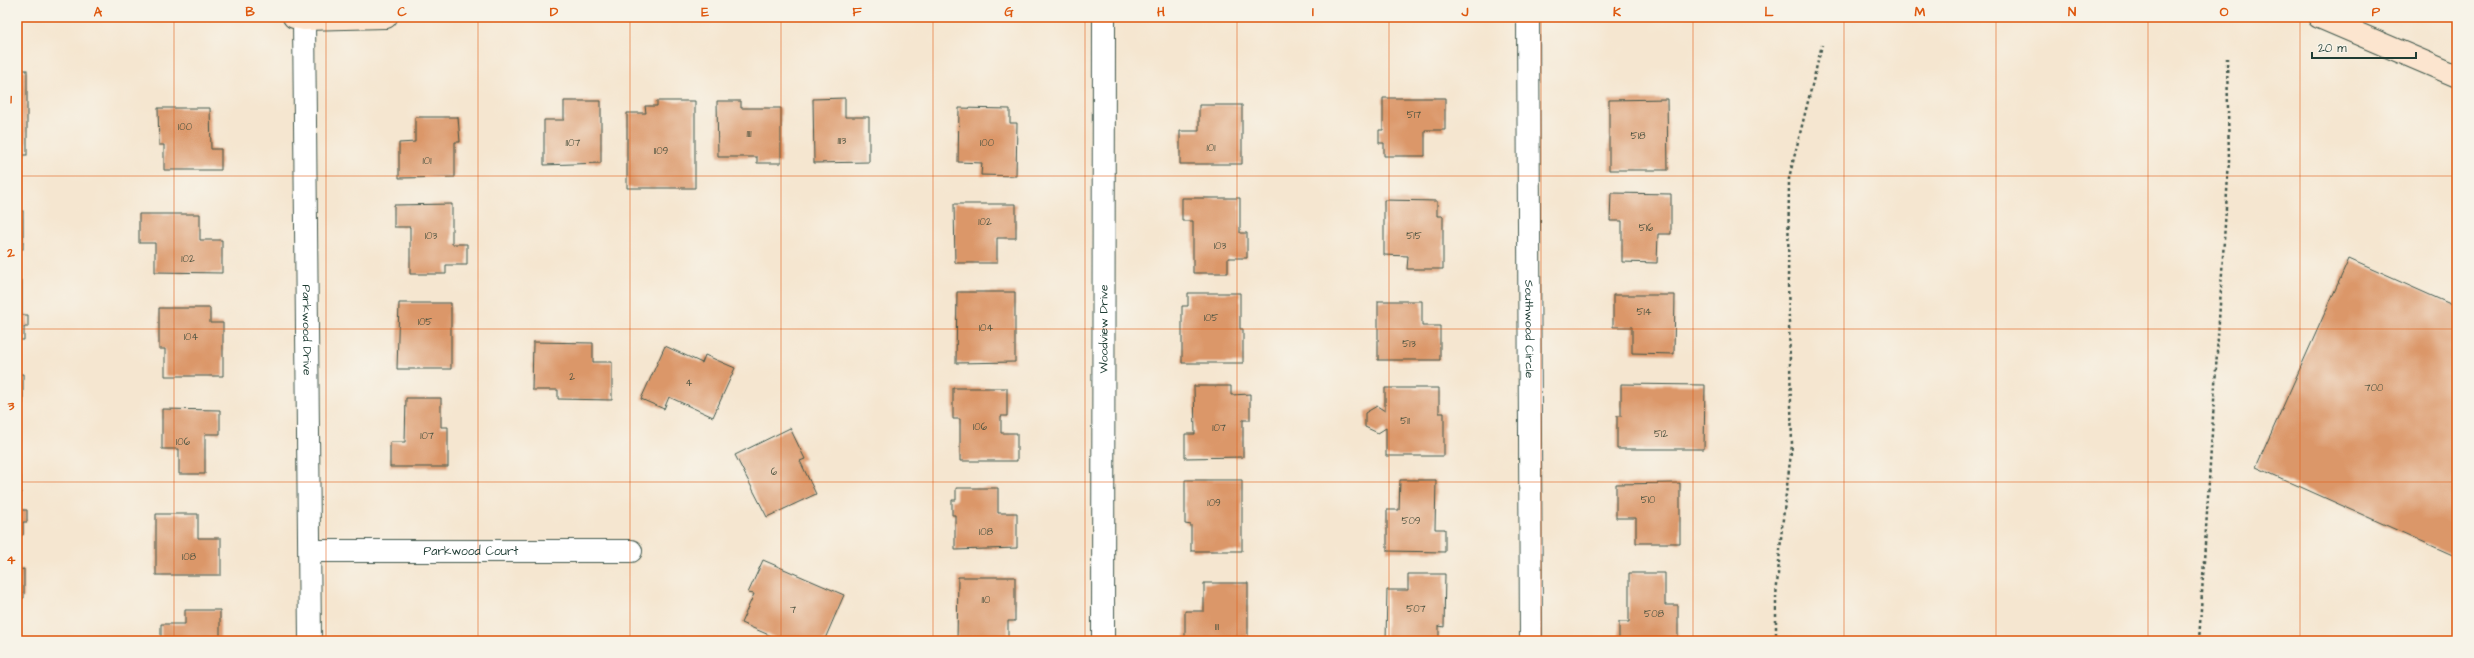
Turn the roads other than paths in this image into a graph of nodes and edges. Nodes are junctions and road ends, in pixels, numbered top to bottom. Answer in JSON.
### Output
{"nodes":[{"id":1,"x":386,"y":17,"type":"edge"},
{"id":2,"x":1104,"y":17,"type":"edge"},
{"id":3,"x":1528,"y":17,"type":"edge"},
{"id":4,"x":2319,"y":17,"type":"edge"},
{"id":5,"x":299,"y":18,"type":"edge"},
{"id":6,"x":2457,"y":76,"type":"edge"},
{"id":7,"x":310,"y":551,"type":"junction"},
{"id":8,"x":632,"y":551,"type":"dead end"},
{"id":9,"x":310,"y":641,"type":"edge"},
{"id":10,"x":1103,"y":641,"type":"edge"},
{"id":11,"x":1531,"y":641,"type":"edge"}],
"edges":[{"from":1,"to":5,"type":"street"},
{"from":2,"to":10,"type":"street","name":"Woodview Drive"},
{"from":3,"to":11,"type":"street","name":"Southwood Circle"},
{"from":4,"to":6,"type":"street"},
{"from":5,"to":7,"type":"street","name":"Parkwood Drive"},
{"from":7,"to":8,"type":"street","name":"Parkwood Court"},
{"from":7,"to":9,"type":"street","name":"Parkwood Drive"}]}
